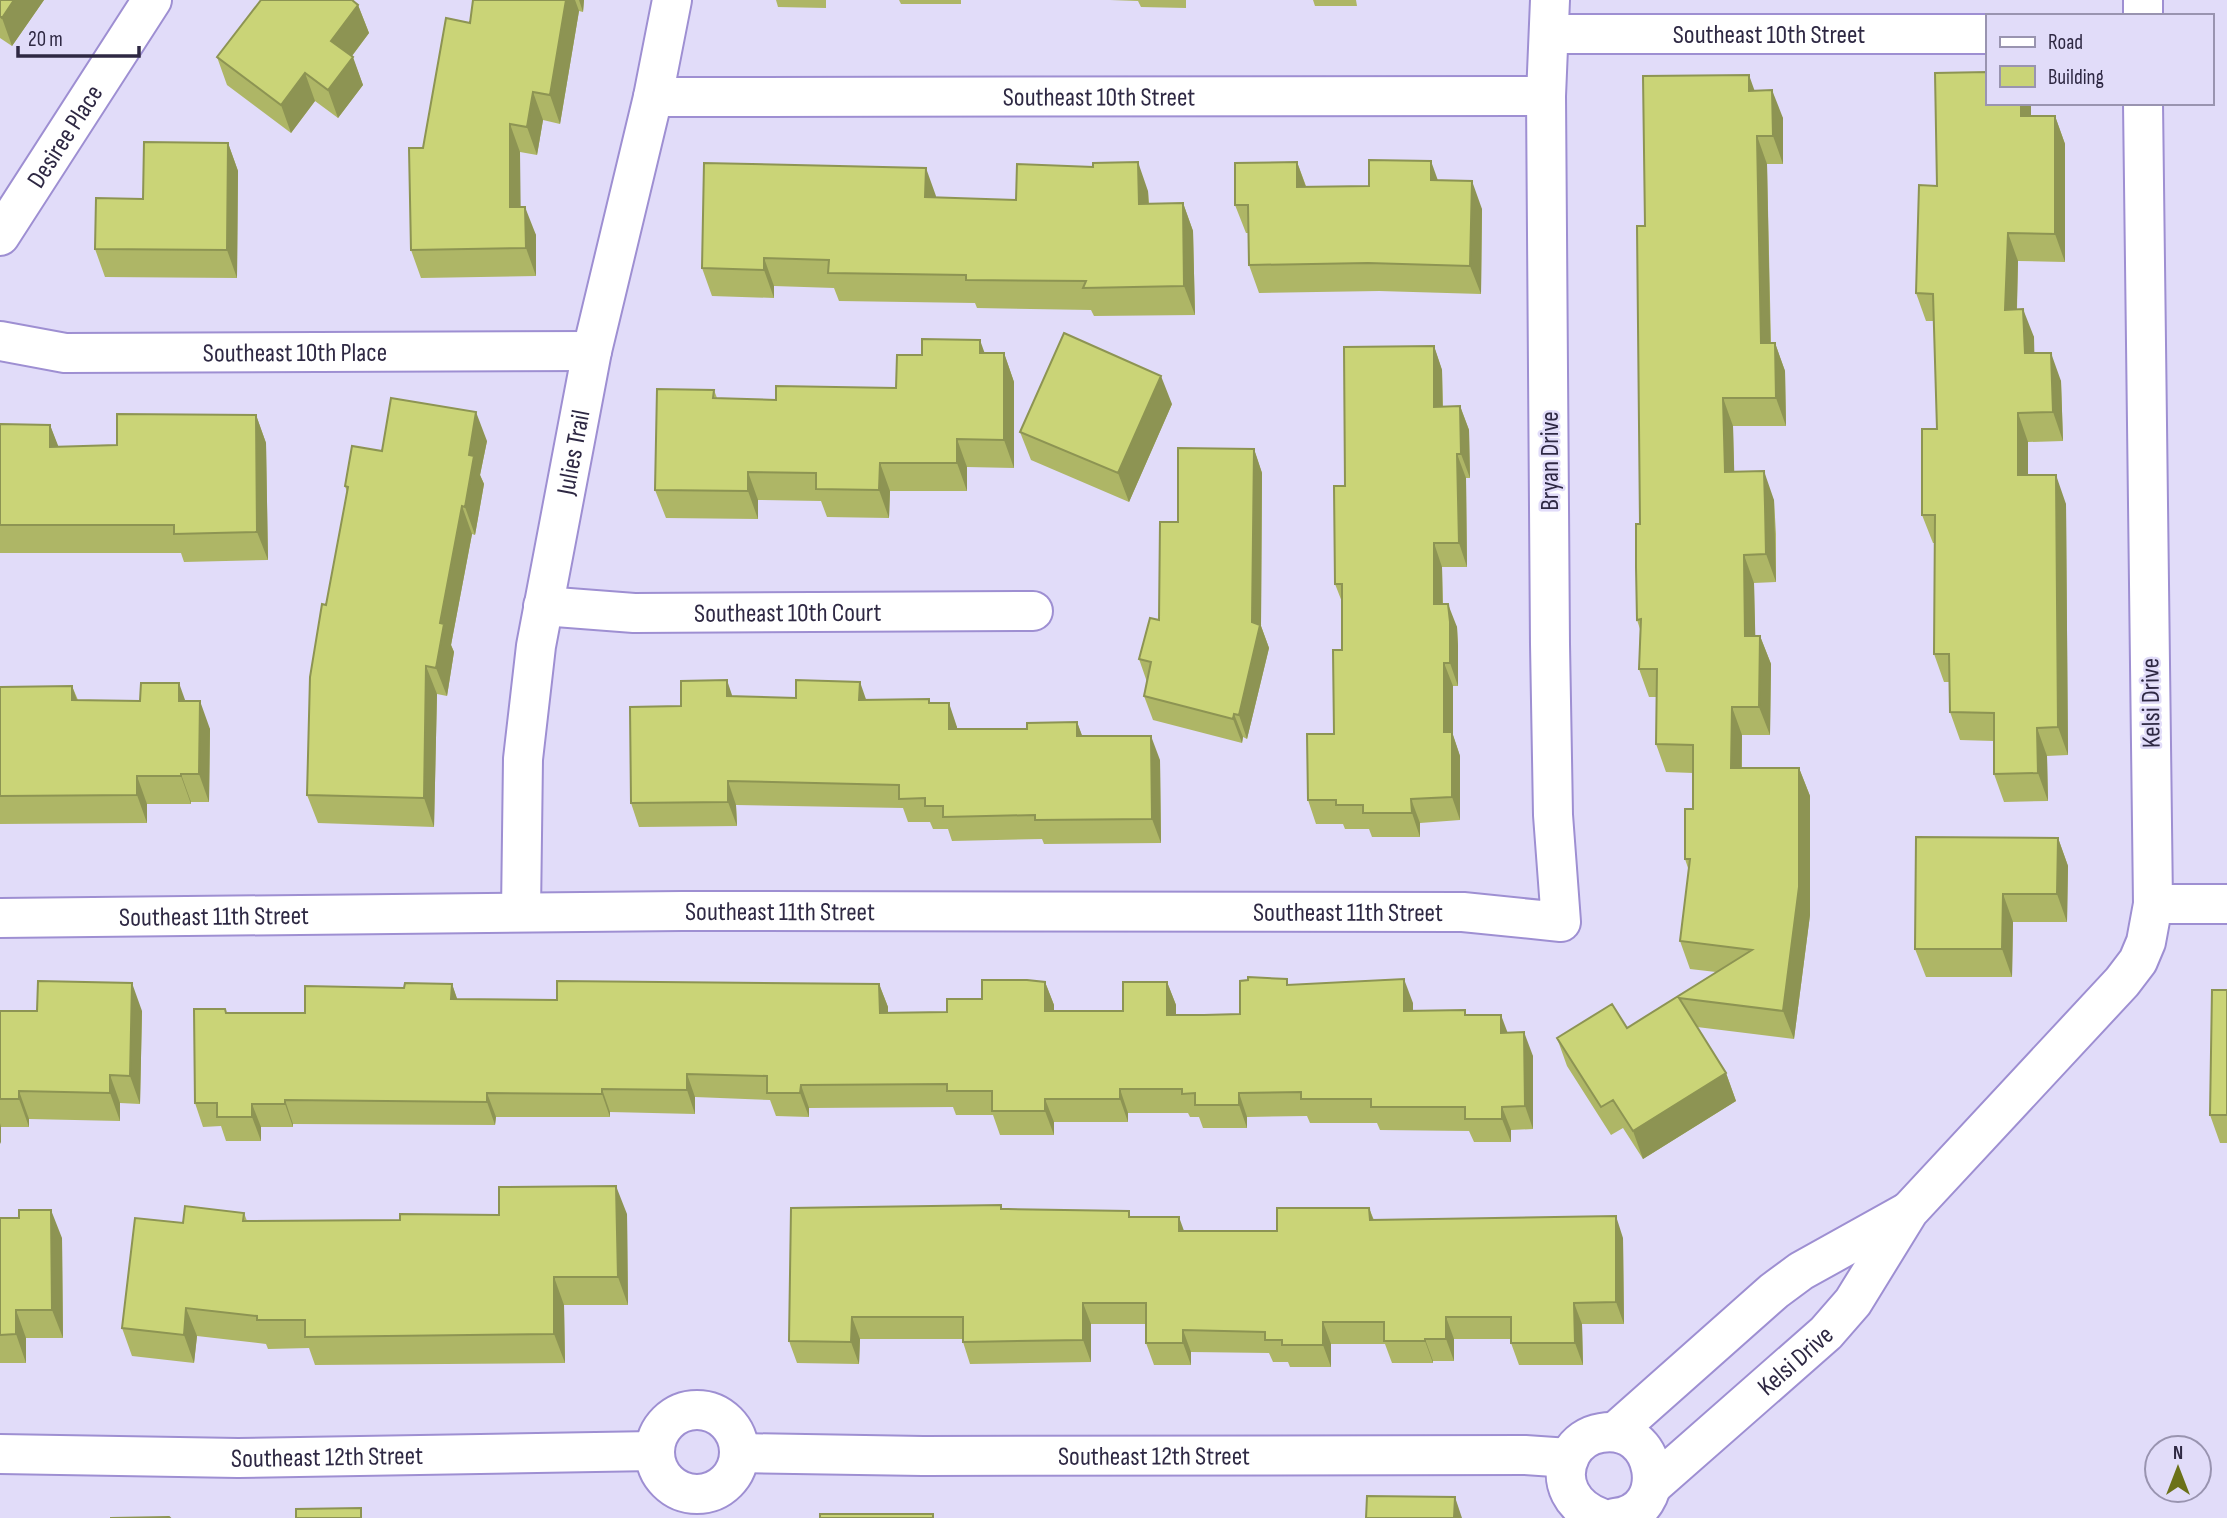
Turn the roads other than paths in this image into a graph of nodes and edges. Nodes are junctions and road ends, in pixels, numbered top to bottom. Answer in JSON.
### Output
{"nodes":[{"id":1,"x":152,"y":0,"type":"edge"},
{"id":2,"x":672,"y":0,"type":"edge"},
{"id":3,"x":1550,"y":17,"type":"edge"},
{"id":4,"x":1986,"y":34,"type":"edge"},
{"id":5,"x":1546,"y":96,"type":"junction"},
{"id":6,"x":653,"y":97,"type":"junction"},
{"id":7,"x":2143,"y":105,"type":"edge"},
{"id":8,"x":0,"y":236,"type":"edge"},
{"id":9,"x":0,"y":341,"type":"edge"},
{"id":10,"x":592,"y":351,"type":"junction"},
{"id":11,"x":543,"y":606,"type":"junction"},
{"id":12,"x":1032,"y":611,"type":"dead end"},
{"id":13,"x":2153,"y":904,"type":"junction"},
{"id":14,"x":2227,"y":904,"type":"edge"},
{"id":15,"x":521,"y":912,"type":"junction"},
{"id":16,"x":0,"y":918,"type":"edge"},
{"id":17,"x":1561,"y":922,"type":"joint"},
{"id":18,"x":1909,"y":1211,"type":"junction"},
{"id":19,"x":1615,"y":1432,"type":"junction"},
{"id":20,"x":654,"y":1451,"type":"junction"},
{"id":21,"x":739,"y":1453,"type":"junction"},
{"id":22,"x":0,"y":1454,"type":"edge"},
{"id":23,"x":1569,"y":1458,"type":"junction"},
{"id":24,"x":1653,"y":1485,"type":"junction"},
{"id":25,"x":698,"y":1506,"type":"edge"},
{"id":26,"x":1601,"y":1518,"type":"edge"},
{"id":27,"x":1615,"y":1518,"type":"edge"}],
"edges":[{"from":1,"to":8,"type":"street","name":"Desiree Place"},
{"from":2,"to":6,"type":"street","name":"Julies Trail"},
{"from":3,"to":4,"type":"street","name":"Southeast 10th Street"},
{"from":3,"to":5,"type":"street","name":"Bryan Drive"},
{"from":5,"to":6,"type":"street","name":"Southeast 10th Street"},
{"from":5,"to":17,"type":"street","name":"Bryan Drive"},
{"from":6,"to":10,"type":"street","name":"Julies Trail"},
{"from":7,"to":13,"type":"street","name":"Kelsi Drive"},
{"from":9,"to":10,"type":"street","name":"Southeast 10th Place"},
{"from":10,"to":11,"type":"street","name":"Julies Trail"},
{"from":11,"to":12,"type":"street","name":"Southeast 10th Court"},
{"from":11,"to":15,"type":"street","name":"Julies Trail"},
{"from":13,"to":14,"type":"street"},
{"from":13,"to":18,"type":"street","name":"Kelsi Drive"},
{"from":15,"to":16,"type":"street","name":"Southeast 11th Street"},
{"from":15,"to":17,"type":"street","name":"Southeast 11th Street"},
{"from":18,"to":19,"type":"street","name":"Kelsi Drive"},
{"from":18,"to":24,"type":"street","name":"Kelsi Drive"},
{"from":19,"to":23,"type":"street"},
{"from":19,"to":24,"type":"street"},
{"from":20,"to":21,"type":"street"},
{"from":20,"to":22,"type":"street","name":"Southeast 12th Street"},
{"from":20,"to":25,"type":"street"},
{"from":21,"to":23,"type":"street","name":"Southeast 12th Street"},
{"from":21,"to":25,"type":"street"},
{"from":23,"to":26,"type":"street"},
{"from":24,"to":27,"type":"street","name":"Kelsi Drive"}]}
